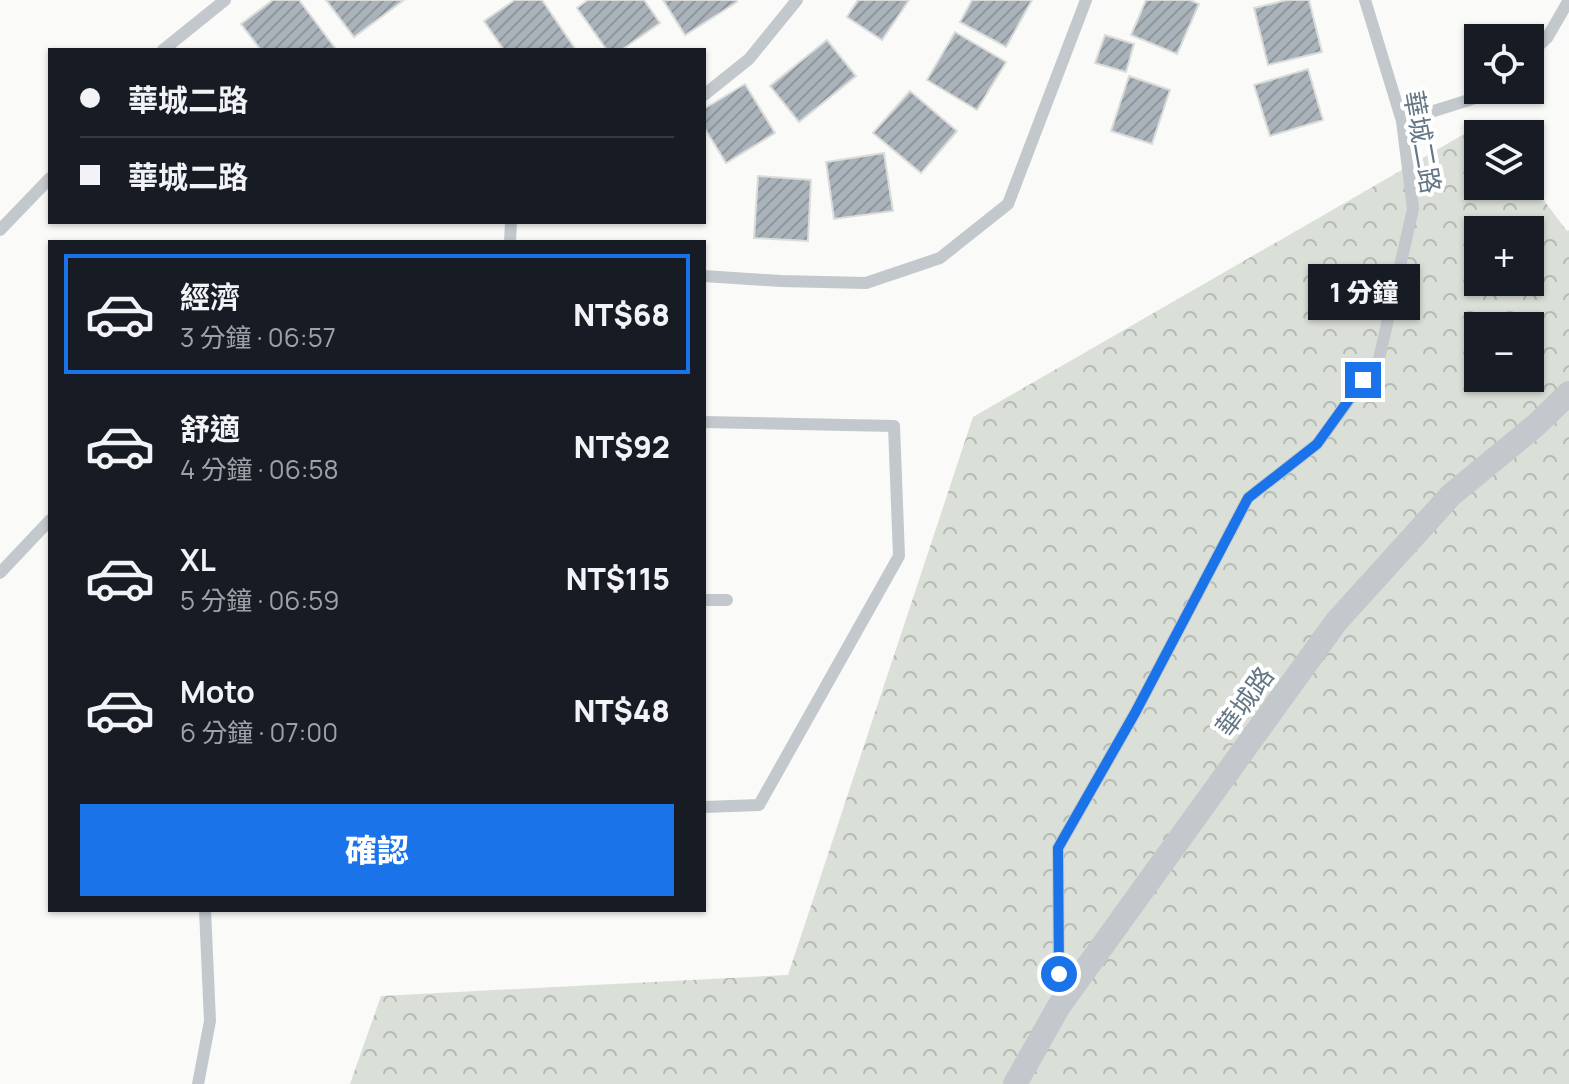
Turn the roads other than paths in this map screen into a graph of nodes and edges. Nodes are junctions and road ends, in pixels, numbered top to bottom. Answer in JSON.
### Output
{"nodes":[{"id":1,"x":225,"y":0,"type":"edge"},
{"id":2,"x":797,"y":0,"type":"edge"},
{"id":3,"x":1086,"y":0,"type":"edge"},
{"id":4,"x":1365,"y":0,"type":"edge"},
{"id":5,"x":1569,"y":0,"type":"edge"},
{"id":6,"x":1544,"y":41,"type":"edge"},
{"id":7,"x":165,"y":48,"type":"edge"},
{"id":8,"x":706,"y":93,"type":"edge"},
{"id":9,"x":1464,"y":102,"type":"edge"},
{"id":10,"x":1402,"y":121,"type":"junction"},
{"id":11,"x":48,"y":180,"type":"edge"},
{"id":12,"x":0,"y":230,"type":"edge"},
{"id":13,"x":706,"y":276,"type":"edge"},
{"id":14,"x":1569,"y":393,"type":"edge"},
{"id":15,"x":706,"y":422,"type":"edge"},
{"id":16,"x":48,"y":522,"type":"edge"},
{"id":17,"x":0,"y":573,"type":"edge"},
{"id":18,"x":706,"y":600,"type":"edge"},
{"id":19,"x":727,"y":600,"type":"dead end"},
{"id":20,"x":706,"y":807,"type":"edge"},
{"id":21,"x":205,"y":912,"type":"edge"},
{"id":22,"x":1059,"y":1006,"type":"junction"},
{"id":23,"x":198,"y":1084,"type":"edge"},
{"id":24,"x":1015,"y":1084,"type":"edge"}],
"edges":[{"from":1,"to":7,"type":"lane"},
{"from":2,"to":8,"type":"lane"},
{"from":3,"to":13,"type":"lane"},
{"from":4,"to":10,"type":"lane","name":"華城二路"},
{"from":5,"to":6,"type":"lane"},
{"from":9,"to":10,"type":"lane"},
{"from":10,"to":22,"type":"lane","name":"華城二路"},
{"from":11,"to":12,"type":"lane"},
{"from":14,"to":22,"type":"street","name":"華城路"},
{"from":15,"to":20,"type":"lane"},
{"from":16,"to":17,"type":"lane"},
{"from":18,"to":19,"type":"lane"},
{"from":21,"to":23,"type":"lane"},
{"from":22,"to":24,"type":"street","name":"華城路"}]}
